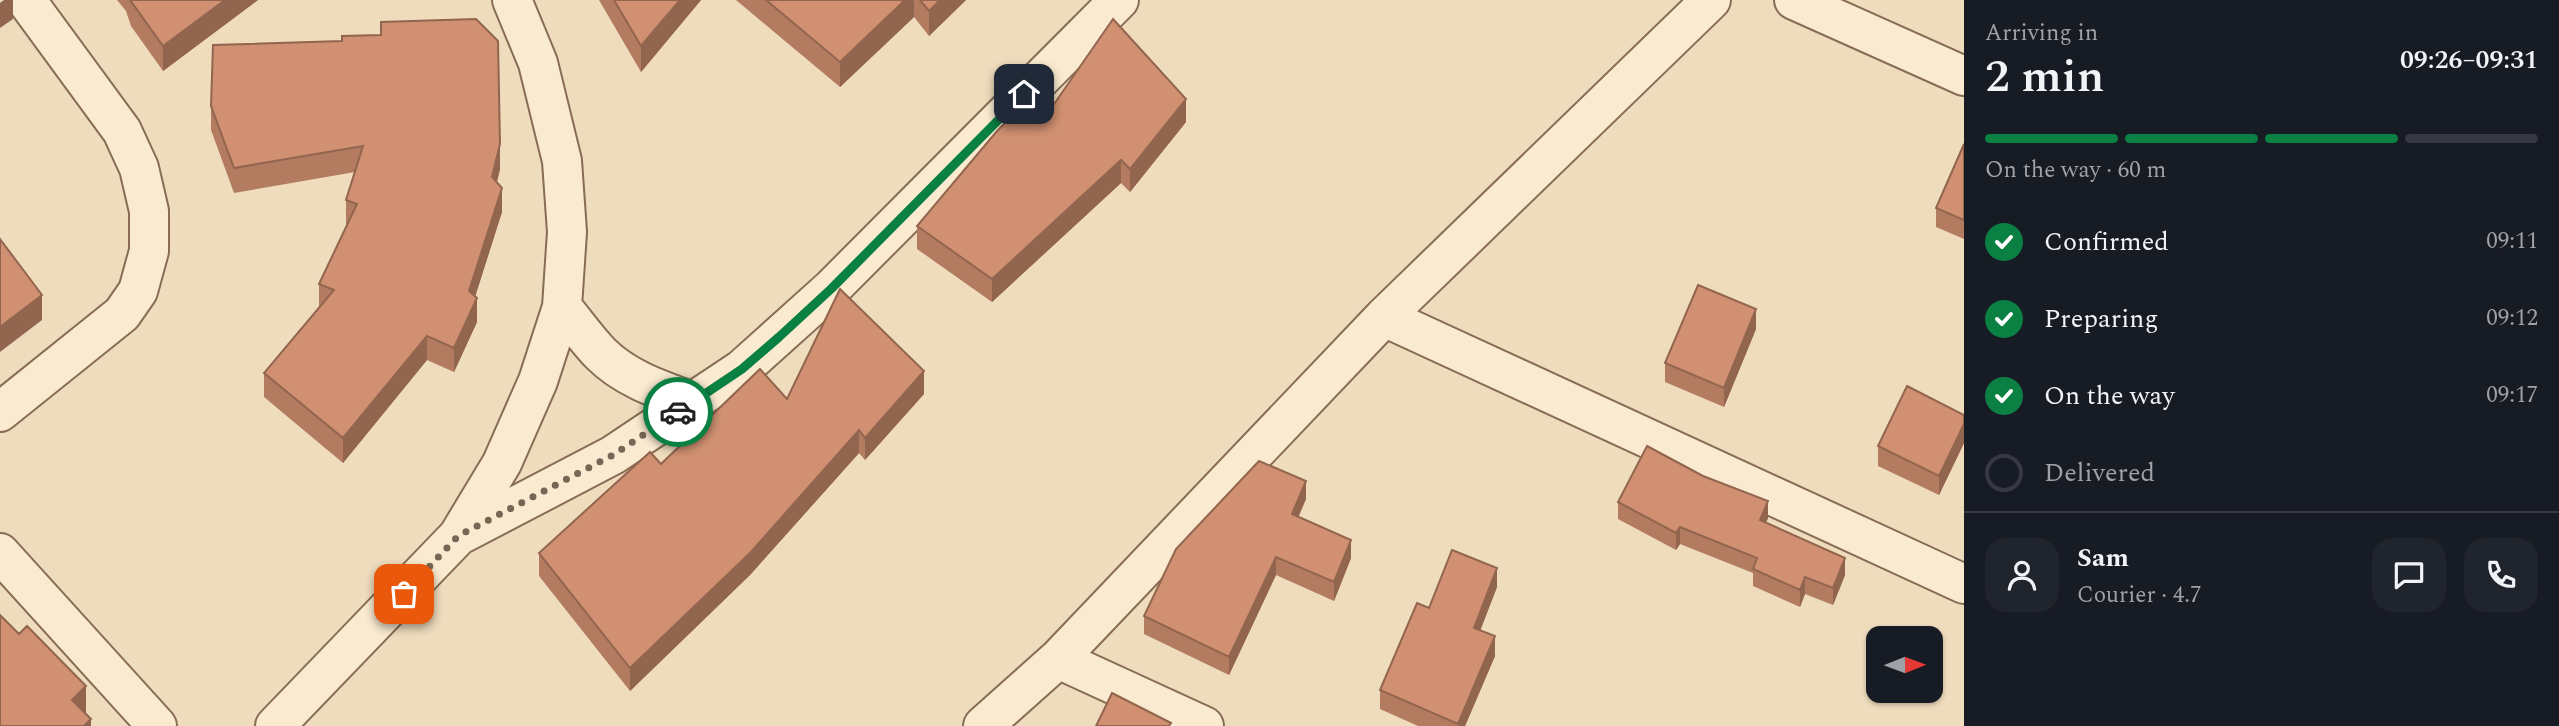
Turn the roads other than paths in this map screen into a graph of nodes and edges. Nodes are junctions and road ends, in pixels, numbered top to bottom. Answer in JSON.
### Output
{"nodes":[{"id":1,"x":26,"y":0,"type":"edge"},
{"id":2,"x":512,"y":0,"type":"edge"},
{"id":3,"x":1711,"y":0,"type":"edge"},
{"id":4,"x":1794,"y":0,"type":"edge"},
{"id":5,"x":1101,"y":6,"type":"edge"},
{"id":6,"x":1964,"y":76,"type":"edge"},
{"id":7,"x":562,"y":307,"type":"junction"},
{"id":8,"x":1384,"y":317,"type":"junction"},
{"id":9,"x":693,"y":402,"type":"junction"},
{"id":10,"x":0,"y":412,"type":"edge"},
{"id":11,"x":458,"y":536,"type":"junction"},
{"id":12,"x":0,"y":553,"type":"edge"},
{"id":13,"x":1964,"y":584,"type":"edge"},
{"id":14,"x":1058,"y":659,"type":"junction"},
{"id":15,"x":157,"y":726,"type":"edge"},
{"id":16,"x":275,"y":726,"type":"edge"},
{"id":17,"x":983,"y":726,"type":"edge"},
{"id":18,"x":1203,"y":726,"type":"edge"}],
"edges":[{"from":1,"to":10,"type":"street"},
{"from":2,"to":7,"type":"street"},
{"from":3,"to":8,"type":"street"},
{"from":4,"to":6,"type":"street"},
{"from":5,"to":9,"type":"street"},
{"from":7,"to":9,"type":"street"},
{"from":7,"to":11,"type":"street"},
{"from":8,"to":13,"type":"street"},
{"from":8,"to":14,"type":"street"},
{"from":9,"to":11,"type":"street"},
{"from":11,"to":16,"type":"street"},
{"from":12,"to":15,"type":"street"},
{"from":14,"to":17,"type":"street"},
{"from":14,"to":18,"type":"street"}]}
